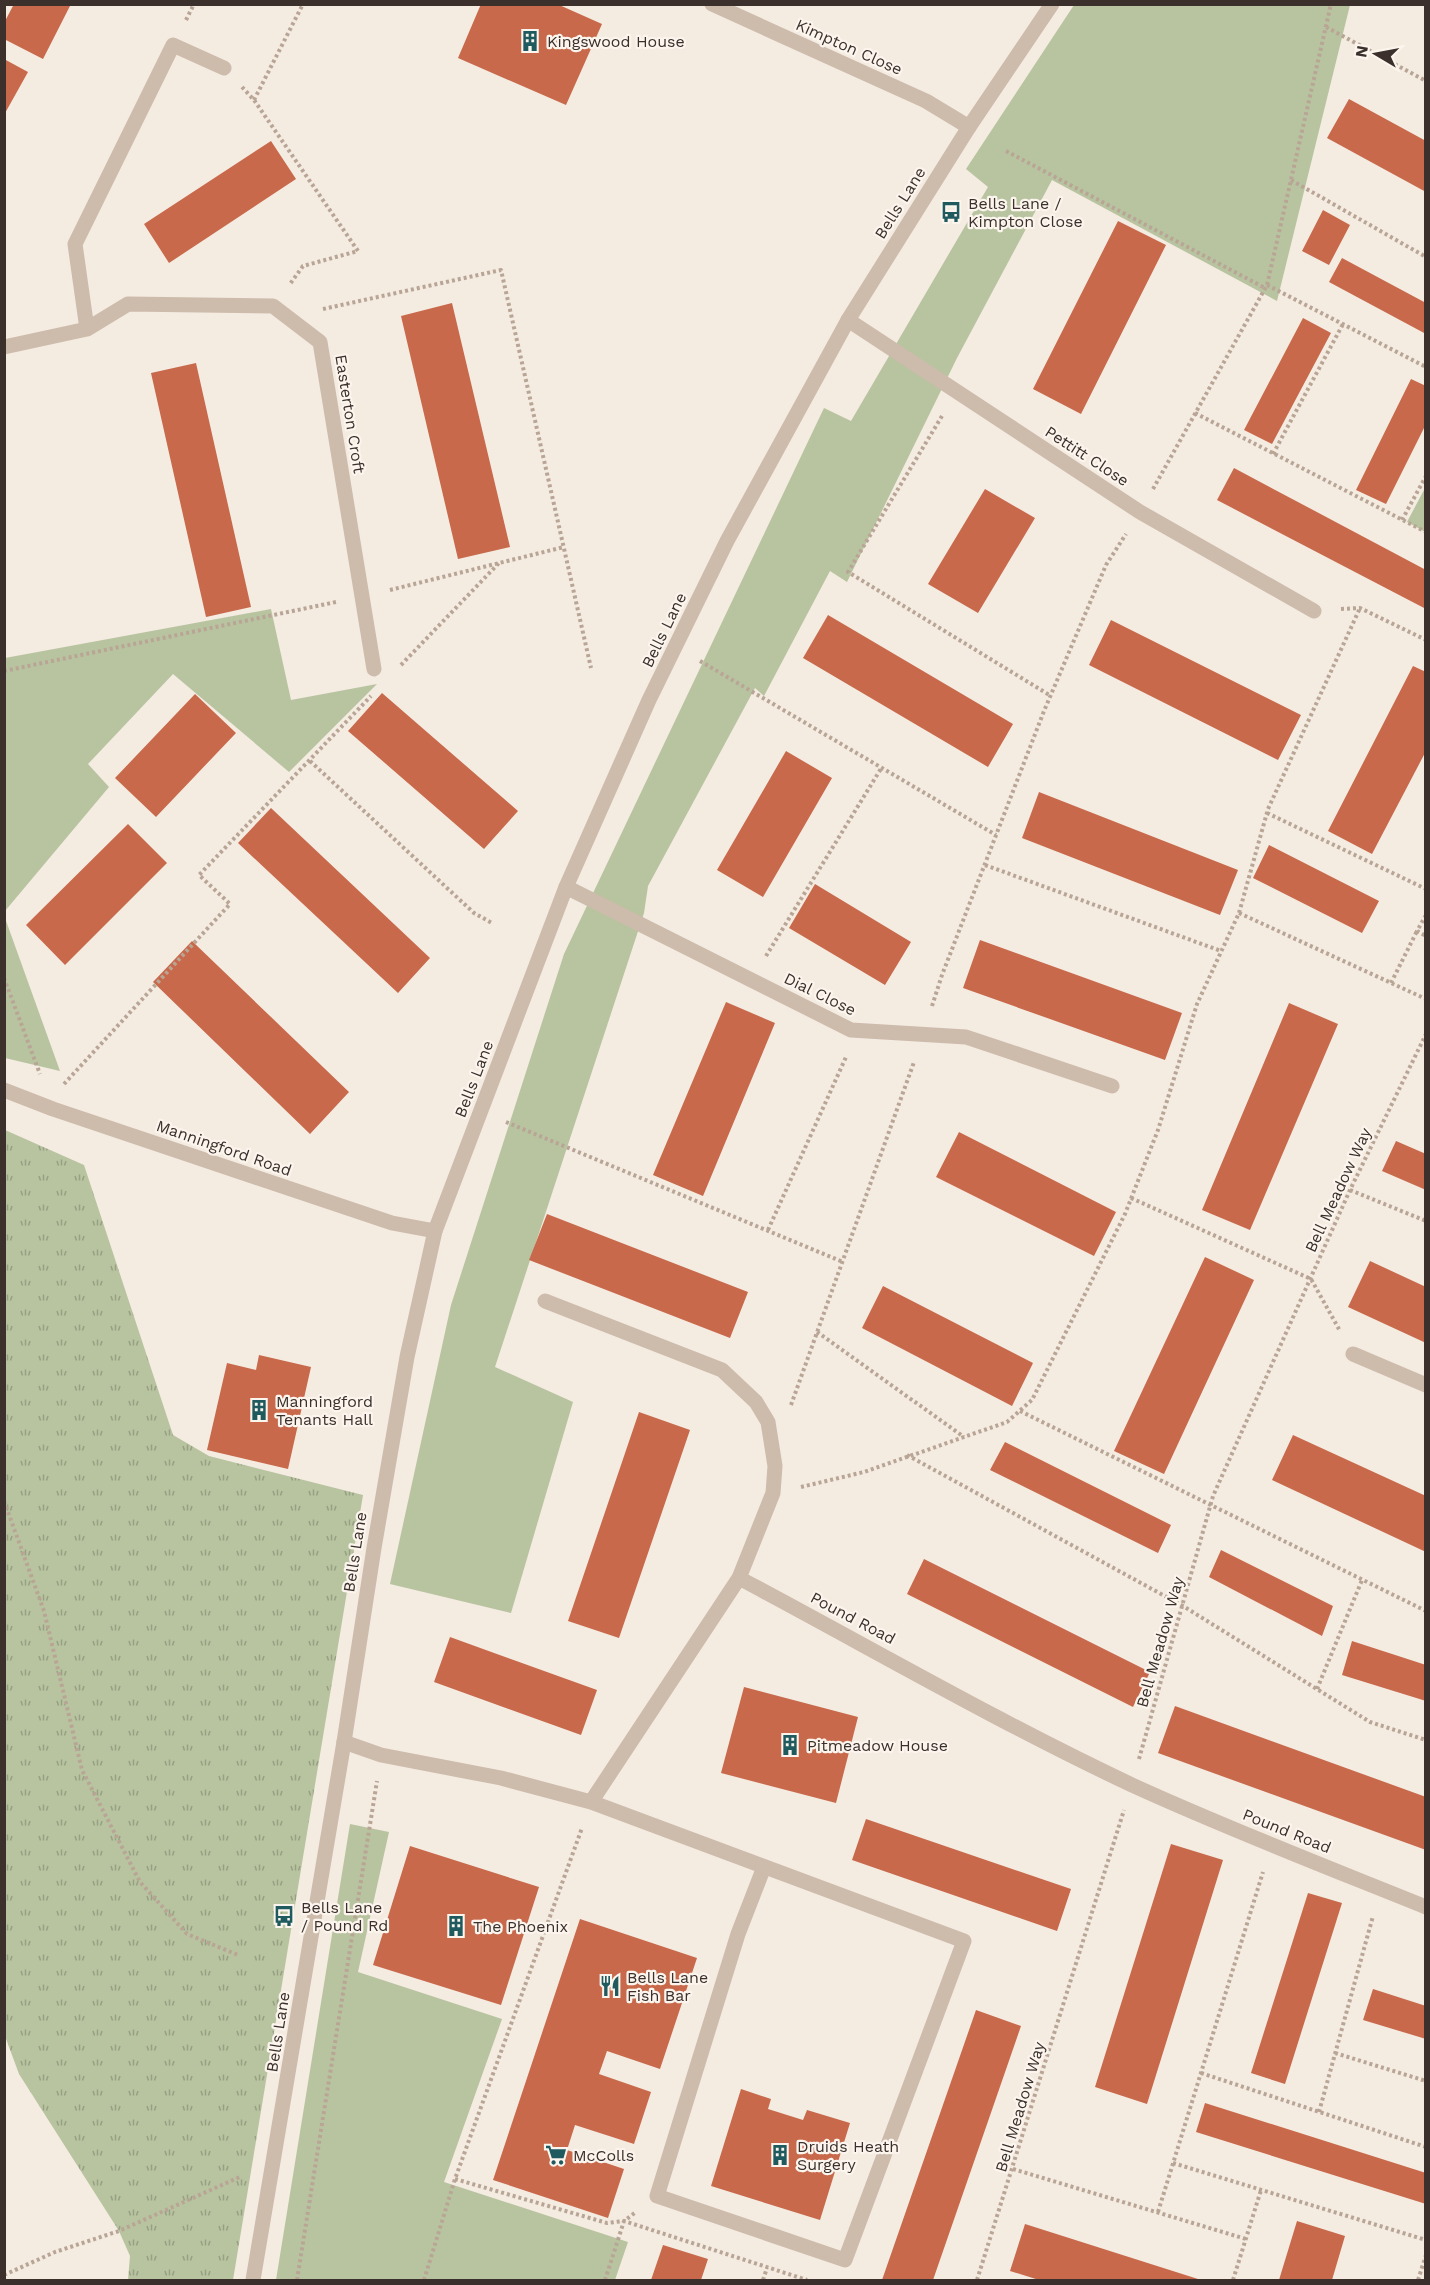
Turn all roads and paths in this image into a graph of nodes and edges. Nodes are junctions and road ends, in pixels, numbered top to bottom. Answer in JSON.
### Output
{"nodes":[{"id":1,"x":303,"y":4,"type":"edge"},
{"id":2,"x":712,"y":4,"type":"edge"},
{"id":3,"x":1052,"y":4,"type":"edge"},
{"id":4,"x":1331,"y":4,"type":"edge"},
{"id":5,"x":1326,"y":27,"type":"junction"},
{"id":6,"x":224,"y":68,"type":"joint"},
{"id":7,"x":1425,"y":81,"type":"edge"},
{"id":8,"x":254,"y":100,"type":"junction"},
{"id":9,"x":969,"y":127,"type":"junction"},
{"id":10,"x":1006,"y":151,"type":"dead end"},
{"id":11,"x":1291,"y":180,"type":"junction"},
{"id":12,"x":1425,"y":256,"type":"edge"},
{"id":13,"x":1266,"y":286,"type":"junction"},
{"id":14,"x":273,"y":306,"type":"junction"},
{"id":15,"x":287,"y":317,"type":"junction"},
{"id":16,"x":848,"y":321,"type":"junction"},
{"id":17,"x":1343,"y":324,"type":"junction"},
{"id":18,"x":87,"y":329,"type":"junction"},
{"id":19,"x":4,"y":347,"type":"edge"},
{"id":20,"x":1425,"y":367,"type":"edge"},
{"id":21,"x":956,"y":392,"type":"junction"},
{"id":22,"x":1195,"y":413,"type":"junction"},
{"id":23,"x":1273,"y":453,"type":"junction"},
{"id":24,"x":1425,"y":477,"type":"edge"},
{"id":25,"x":1140,"y":512,"type":"junction"},
{"id":26,"x":1402,"y":520,"type":"junction"},
{"id":27,"x":1425,"y":532,"type":"edge"},
{"id":28,"x":564,"y":547,"type":"junction"},
{"id":29,"x":499,"y":563,"type":"junction"},
{"id":30,"x":362,"y":596,"type":"junction"},
{"id":31,"x":1360,"y":608,"type":"junction"},
{"id":32,"x":1314,"y":611,"type":"joint"},
{"id":33,"x":1425,"y":640,"type":"edge"},
{"id":34,"x":676,"y":647,"type":"junction"},
{"id":35,"x":400,"y":666,"type":"dead end"},
{"id":36,"x":591,"y":668,"type":"dead end"},
{"id":37,"x":374,"y":669,"type":"dead end"},
{"id":38,"x":4,"y":671,"type":"edge"},
{"id":39,"x":375,"y":692,"type":"dead end"},
{"id":40,"x":1051,"y":696,"type":"junction"},
{"id":41,"x":310,"y":760,"type":"junction"},
{"id":42,"x":882,"y":767,"type":"junction"},
{"id":43,"x":1267,"y":813,"type":"junction"},
{"id":44,"x":996,"y":835,"type":"junction"},
{"id":45,"x":985,"y":865,"type":"junction"},
{"id":46,"x":566,"y":886,"type":"junction"},
{"id":47,"x":1425,"y":889,"type":"edge"},
{"id":48,"x":1239,"y":912,"type":"junction"},
{"id":49,"x":1425,"y":915,"type":"edge"},
{"id":50,"x":492,"y":923,"type":"dead end"},
{"id":51,"x":1417,"y":931,"type":"junction"},
{"id":52,"x":1425,"y":936,"type":"edge"},
{"id":53,"x":1221,"y":951,"type":"junction"},
{"id":54,"x":4,"y":978,"type":"edge"},
{"id":55,"x":751,"y":980,"type":"junction"},
{"id":56,"x":1391,"y":982,"type":"junction"},
{"id":57,"x":1425,"y":999,"type":"edge"},
{"id":58,"x":851,"y":1030,"type":"junction"},
{"id":59,"x":1425,"y":1034,"type":"edge"},
{"id":60,"x":924,"y":1035,"type":"junction"},
{"id":61,"x":1112,"y":1086,"type":"dead end"},
{"id":62,"x":4,"y":1090,"type":"edge"},
{"id":63,"x":52,"y":1109,"type":"junction"},
{"id":64,"x":480,"y":1113,"type":"junction"},
{"id":65,"x":1350,"y":1190,"type":"junction"},
{"id":66,"x":1131,"y":1198,"type":"junction"},
{"id":67,"x":1425,"y":1221,"type":"edge"},
{"id":68,"x":768,"y":1230,"type":"junction"},
{"id":69,"x":435,"y":1231,"type":"junction"},
{"id":70,"x":843,"y":1262,"type":"junction"},
{"id":71,"x":1311,"y":1279,"type":"junction"},
{"id":72,"x":544,"y":1301,"type":"dead end"},
{"id":73,"x":817,"y":1332,"type":"junction"},
{"id":74,"x":1353,"y":1354,"type":"joint"},
{"id":75,"x":1425,"y":1385,"type":"edge"},
{"id":76,"x":1020,"y":1412,"type":"junction"},
{"id":77,"x":964,"y":1437,"type":"junction"},
{"id":78,"x":771,"y":1441,"type":"junction"},
{"id":79,"x":907,"y":1455,"type":"junction"},
{"id":80,"x":773,"y":1493,"type":"junction"},
{"id":81,"x":4,"y":1501,"type":"edge"},
{"id":82,"x":1211,"y":1505,"type":"junction"},
{"id":83,"x":739,"y":1578,"type":"junction"},
{"id":84,"x":1362,"y":1580,"type":"junction"},
{"id":85,"x":1183,"y":1606,"type":"junction"},
{"id":86,"x":1425,"y":1611,"type":"edge"},
{"id":87,"x":1317,"y":1689,"type":"junction"},
{"id":88,"x":1425,"y":1740,"type":"edge"},
{"id":89,"x":344,"y":1742,"type":"junction"},
{"id":90,"x":381,"y":1755,"type":"junction"},
{"id":91,"x":1132,"y":1785,"type":"junction"},
{"id":92,"x":591,"y":1802,"type":"junction"},
{"id":93,"x":1271,"y":1845,"type":"junction"},
{"id":94,"x":764,"y":1867,"type":"junction"},
{"id":95,"x":1380,"y":1888,"type":"junction"},
{"id":96,"x":1425,"y":1907,"type":"edge"},
{"id":97,"x":238,"y":1955,"type":"dead end"},
{"id":98,"x":1335,"y":2053,"type":"junction"},
{"id":99,"x":1201,"y":2073,"type":"junction"},
{"id":100,"x":1425,"y":2082,"type":"edge"},
{"id":101,"x":1319,"y":2112,"type":"junction"},
{"id":102,"x":1425,"y":2147,"type":"edge"},
{"id":103,"x":274,"y":2162,"type":"junction"},
{"id":104,"x":1173,"y":2163,"type":"junction"},
{"id":105,"x":1013,"y":2169,"type":"junction"},
{"id":106,"x":455,"y":2179,"type":"junction"},
{"id":107,"x":1262,"y":2190,"type":"junction"},
{"id":108,"x":657,"y":2196,"type":"junction"},
{"id":109,"x":1158,"y":2212,"type":"junction"},
{"id":110,"x":624,"y":2221,"type":"junction"},
{"id":111,"x":1246,"y":2239,"type":"junction"},
{"id":112,"x":1425,"y":2240,"type":"edge"},
{"id":113,"x":1425,"y":2255,"type":"edge"},
{"id":114,"x":767,"y":2268,"type":"junction"},
{"id":115,"x":4,"y":2275,"type":"edge"},
{"id":116,"x":254,"y":2280,"type":"edge"},
{"id":117,"x":297,"y":2280,"type":"edge"},
{"id":118,"x":424,"y":2280,"type":"edge"},
{"id":119,"x":605,"y":2280,"type":"edge"},
{"id":120,"x":763,"y":2280,"type":"edge"},
{"id":121,"x":807,"y":2280,"type":"edge"},
{"id":122,"x":977,"y":2280,"type":"edge"},
{"id":123,"x":1233,"y":2280,"type":"edge"},
{"id":124,"x":1418,"y":2280,"type":"edge"}],
"edges":[{"from":1,"to":8,"type":"path"},
{"from":2,"to":9,"type":"street","name":"Kimpton Close"},
{"from":3,"to":9,"type":"street","name":"Bells Lane"},
{"from":4,"to":5,"type":"path"},
{"from":5,"to":7,"type":"path"},
{"from":5,"to":11,"type":"path"},
{"from":6,"to":8,"type":"path"},
{"from":6,"to":18,"type":"street"},
{"from":8,"to":14,"type":"path"},
{"from":9,"to":16,"type":"street","name":"Bells Lane"},
{"from":10,"to":13,"type":"path"},
{"from":11,"to":12,"type":"path"},
{"from":11,"to":13,"type":"path"},
{"from":13,"to":17,"type":"path"},
{"from":13,"to":22,"type":"path"},
{"from":14,"to":15,"type":"street","name":"Easterton Croft"},
{"from":14,"to":18,"type":"street"},
{"from":15,"to":28,"type":"path"},
{"from":15,"to":30,"type":"street","name":"Easterton Croft"},
{"from":16,"to":21,"type":"street","name":"Pettitt Close"},
{"from":16,"to":34,"type":"street","name":"Bells Lane"},
{"from":17,"to":20,"type":"path"},
{"from":17,"to":23,"type":"path"},
{"from":18,"to":19,"type":"street"},
{"from":21,"to":25,"type":"street","name":"Pettitt Close"},
{"from":21,"to":40,"type":"path"},
{"from":22,"to":23,"type":"path"},
{"from":22,"to":25,"type":"path"},
{"from":23,"to":26,"type":"path"},
{"from":24,"to":26,"type":"path"},
{"from":25,"to":32,"type":"street","name":"Pettitt Close"},
{"from":25,"to":40,"type":"path"},
{"from":26,"to":27,"type":"path"},
{"from":28,"to":29,"type":"path"},
{"from":28,"to":36,"type":"path"},
{"from":29,"to":30,"type":"path"},
{"from":29,"to":35,"type":"path"},
{"from":30,"to":37,"type":"street","name":"Easterton Croft"},
{"from":30,"to":38,"type":"path"},
{"from":31,"to":32,"type":"path"},
{"from":31,"to":33,"type":"path"},
{"from":31,"to":43,"type":"path"},
{"from":34,"to":42,"type":"path"},
{"from":34,"to":46,"type":"street","name":"Bells Lane"},
{"from":39,"to":41,"type":"path"},
{"from":40,"to":44,"type":"path"},
{"from":41,"to":50,"type":"path"},
{"from":41,"to":63,"type":"path"},
{"from":42,"to":44,"type":"path"},
{"from":42,"to":55,"type":"path"},
{"from":43,"to":47,"type":"path"},
{"from":43,"to":48,"type":"path"},
{"from":44,"to":45,"type":"path"},
{"from":45,"to":53,"type":"path"},
{"from":45,"to":60,"type":"path"},
{"from":46,"to":55,"type":"street","name":"Dial Close"},
{"from":46,"to":64,"type":"street","name":"Bells Lane"},
{"from":48,"to":53,"type":"path"},
{"from":48,"to":56,"type":"path"},
{"from":49,"to":51,"type":"path"},
{"from":51,"to":52,"type":"path"},
{"from":51,"to":56,"type":"path"},
{"from":53,"to":66,"type":"path"},
{"from":54,"to":63,"type":"path"},
{"from":55,"to":58,"type":"street","name":"Dial Close"},
{"from":56,"to":57,"type":"path"},
{"from":58,"to":60,"type":"street","name":"Dial Close"},
{"from":58,"to":68,"type":"path"},
{"from":59,"to":65,"type":"path","name":"Bell Meadow Way"},
{"from":60,"to":61,"type":"street","name":"Dial Close"},
{"from":60,"to":70,"type":"path"},
{"from":62,"to":63,"type":"street","name":"Manningford Road"},
{"from":63,"to":69,"type":"street","name":"Manningford Road"},
{"from":64,"to":68,"type":"path"},
{"from":64,"to":69,"type":"street","name":"Bells Lane"},
{"from":65,"to":67,"type":"path"},
{"from":65,"to":71,"type":"path","name":"Bell Meadow Way"},
{"from":66,"to":71,"type":"path"},
{"from":66,"to":76,"type":"path"},
{"from":68,"to":70,"type":"path"},
{"from":69,"to":89,"type":"street","name":"Bells Lane"},
{"from":70,"to":73,"type":"path"},
{"from":71,"to":74,"type":"path"},
{"from":71,"to":82,"type":"path","name":"Bell Meadow Way"},
{"from":72,"to":78,"type":"street"},
{"from":73,"to":77,"type":"path"},
{"from":73,"to":78,"type":"path"},
{"from":74,"to":75,"type":"street"},
{"from":76,"to":77,"type":"path"},
{"from":76,"to":82,"type":"path"},
{"from":77,"to":79,"type":"path"},
{"from":78,"to":80,"type":"street"},
{"from":79,"to":80,"type":"path"},
{"from":79,"to":85,"type":"path"},
{"from":80,"to":83,"type":"street"},
{"from":81,"to":97,"type":"path"},
{"from":82,"to":84,"type":"path"},
{"from":82,"to":85,"type":"path","name":"Bell Meadow Way"},
{"from":83,"to":91,"type":"street","name":"Pound Road"},
{"from":83,"to":92,"type":"street"},
{"from":84,"to":86,"type":"path"},
{"from":84,"to":87,"type":"path"},
{"from":85,"to":87,"type":"path"},
{"from":85,"to":91,"type":"path","name":"Bell Meadow Way"},
{"from":87,"to":88,"type":"path"},
{"from":89,"to":90,"type":"street"},
{"from":89,"to":103,"type":"street","name":"Bells Lane"},
{"from":90,"to":92,"type":"street"},
{"from":90,"to":117,"type":"path"},
{"from":91,"to":93,"type":"street","name":"Pound Road"},
{"from":91,"to":105,"type":"path","name":"Bell Meadow Way"},
{"from":92,"to":94,"type":"street"},
{"from":92,"to":106,"type":"path"},
{"from":93,"to":95,"type":"street","name":"Pound Road"},
{"from":93,"to":99,"type":"path"},
{"from":94,"to":108,"type":"street"},
{"from":94,"to":108,"type":"street"},
{"from":95,"to":96,"type":"street","name":"Pound Road"},
{"from":95,"to":98,"type":"path"},
{"from":98,"to":100,"type":"path"},
{"from":98,"to":101,"type":"path"},
{"from":99,"to":101,"type":"path"},
{"from":99,"to":104,"type":"path"},
{"from":101,"to":102,"type":"path"},
{"from":103,"to":115,"type":"path"},
{"from":103,"to":116,"type":"street","name":"Bells Lane"},
{"from":104,"to":107,"type":"path"},
{"from":104,"to":109,"type":"path"},
{"from":105,"to":109,"type":"path"},
{"from":105,"to":122,"type":"path","name":"Bell Meadow Way"},
{"from":106,"to":110,"type":"path"},
{"from":106,"to":118,"type":"path"},
{"from":107,"to":111,"type":"path"},
{"from":107,"to":112,"type":"path"},
{"from":108,"to":110,"type":"path"},
{"from":109,"to":111,"type":"path"},
{"from":110,"to":114,"type":"path"},
{"from":110,"to":119,"type":"path"},
{"from":111,"to":123,"type":"path"},
{"from":113,"to":124,"type":"path"},
{"from":114,"to":120,"type":"path"},
{"from":114,"to":121,"type":"path"}]}
